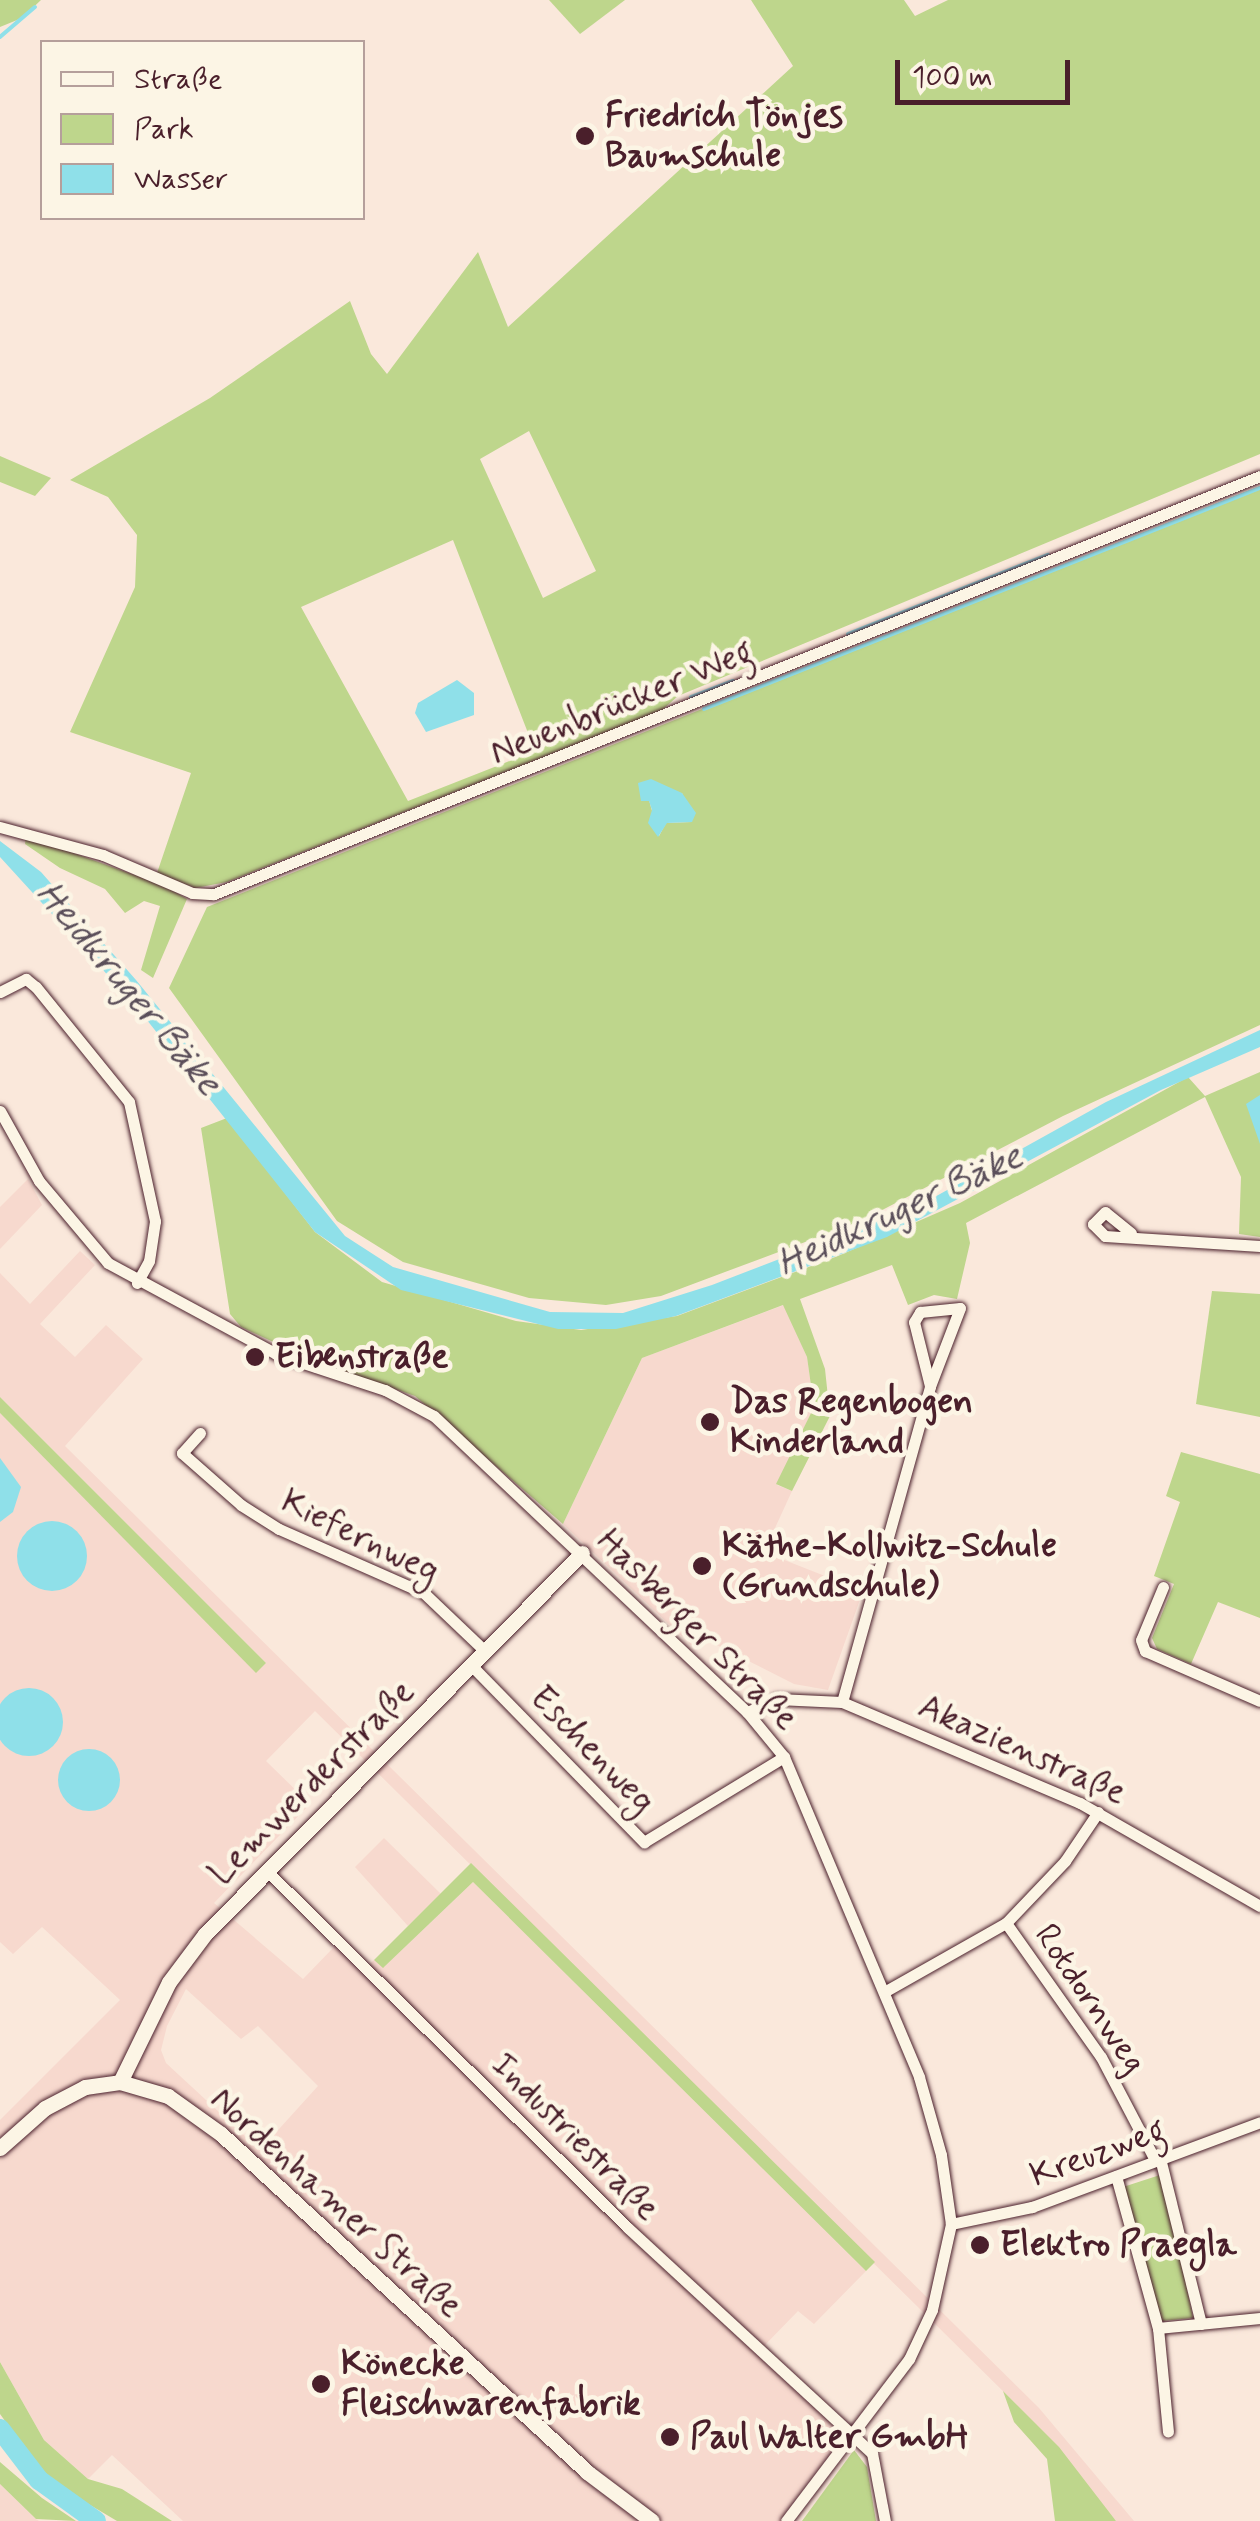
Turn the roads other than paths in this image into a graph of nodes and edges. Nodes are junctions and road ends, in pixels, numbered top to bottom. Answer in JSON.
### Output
{"nodes":[{"id":1,"x":1260,"y":476,"type":"edge"},
{"id":2,"x":0,"y":827,"type":"edge"},
{"id":3,"x":0,"y":992,"type":"edge"},
{"id":4,"x":0,"y":1112,"type":"edge"},
{"id":5,"x":1131,"y":1233,"type":"dead end"},
{"id":6,"x":1260,"y":1246,"type":"edge"},
{"id":7,"x":137,"y":1282,"type":"junction"},
{"id":8,"x":930,"y":1386,"type":"junction"},
{"id":9,"x":200,"y":1433,"type":"dead end"},
{"id":10,"x":582,"y":1553,"type":"junction"},
{"id":11,"x":1163,"y":1587,"type":"dead end"},
{"id":12,"x":485,"y":1651,"type":"junction"},
{"id":13,"x":471,"y":1665,"type":"junction"},
{"id":14,"x":1260,"y":1701,"type":"edge"},
{"id":15,"x":842,"y":1702,"type":"junction"},
{"id":16,"x":747,"y":1712,"type":"junction"},
{"id":17,"x":784,"y":1758,"type":"junction"},
{"id":18,"x":1098,"y":1812,"type":"junction"},
{"id":19,"x":267,"y":1871,"type":"junction"},
{"id":20,"x":1260,"y":1906,"type":"edge"},
{"id":21,"x":1006,"y":1923,"type":"junction"},
{"id":22,"x":884,"y":1992,"type":"junction"},
{"id":23,"x":120,"y":2082,"type":"junction"},
{"id":24,"x":1260,"y":2122,"type":"edge"},
{"id":25,"x":2,"y":2142,"type":"edge"},
{"id":26,"x":1157,"y":2159,"type":"junction"},
{"id":27,"x":1116,"y":2176,"type":"junction"},
{"id":28,"x":951,"y":2224,"type":"junction"},
{"id":29,"x":1260,"y":2318,"type":"edge"},
{"id":30,"x":1201,"y":2324,"type":"junction"},
{"id":31,"x":1158,"y":2328,"type":"junction"},
{"id":32,"x":1168,"y":2432,"type":"dead end"},
{"id":33,"x":851,"y":2434,"type":"junction"},
{"id":34,"x":643,"y":2519,"type":"edge"},
{"id":35,"x":786,"y":2521,"type":"edge"},
{"id":36,"x":885,"y":2521,"type":"edge"}],
"edges":[{"from":1,"to":2,"type":"street","name":"Neuenbrücker Weg"},
{"from":3,"to":7,"type":"street"},
{"from":4,"to":7,"type":"street","name":"Hasberger Straße"},
{"from":5,"to":6,"type":"street"},
{"from":7,"to":10,"type":"street","name":"Hasberger Straße"},
{"from":8,"to":8,"type":"street"},
{"from":8,"to":15,"type":"street"},
{"from":9,"to":12,"type":"street","name":"Kiefernweg"},
{"from":10,"to":12,"type":"street","name":"Lemwerderstraße"},
{"from":10,"to":16,"type":"street","name":"Hasberger Straße"},
{"from":11,"to":14,"type":"street"},
{"from":12,"to":13,"type":"street","name":"Lemwerderstraße"},
{"from":13,"to":17,"type":"street","name":"Eschenweg"},
{"from":13,"to":19,"type":"street","name":"Lemwerderstraße"},
{"from":15,"to":16,"type":"street","name":"Akazienstraße"},
{"from":15,"to":18,"type":"street","name":"Akazienstraße"},
{"from":16,"to":17,"type":"street","name":"Hasberger Straße"},
{"from":17,"to":22,"type":"street","name":"Hasberger Straße"},
{"from":18,"to":20,"type":"street","name":"Akazienstraße"},
{"from":18,"to":21,"type":"street"},
{"from":19,"to":23,"type":"street","name":"Lemwerderstraße"},
{"from":19,"to":33,"type":"street","name":"Industriestraße"},
{"from":21,"to":22,"type":"street"},
{"from":21,"to":26,"type":"street","name":"Rotdornweg"},
{"from":22,"to":28,"type":"street","name":"Hasberger Straße"},
{"from":23,"to":25,"type":"street"},
{"from":23,"to":34,"type":"street","name":"Nordenhamer Straße"},
{"from":24,"to":26,"type":"street","name":"Kreuzweg"},
{"from":26,"to":27,"type":"street","name":"Kreuzweg"},
{"from":26,"to":30,"type":"street","name":"Rotdornweg"},
{"from":27,"to":28,"type":"street","name":"Kreuzweg"},
{"from":27,"to":31,"type":"street"},
{"from":28,"to":33,"type":"street","name":"Hasberger Straße"},
{"from":29,"to":30,"type":"street"},
{"from":30,"to":31,"type":"street"},
{"from":31,"to":32,"type":"street"},
{"from":33,"to":35,"type":"street","name":"Hasberger Straße"},
{"from":33,"to":36,"type":"street"}]}
